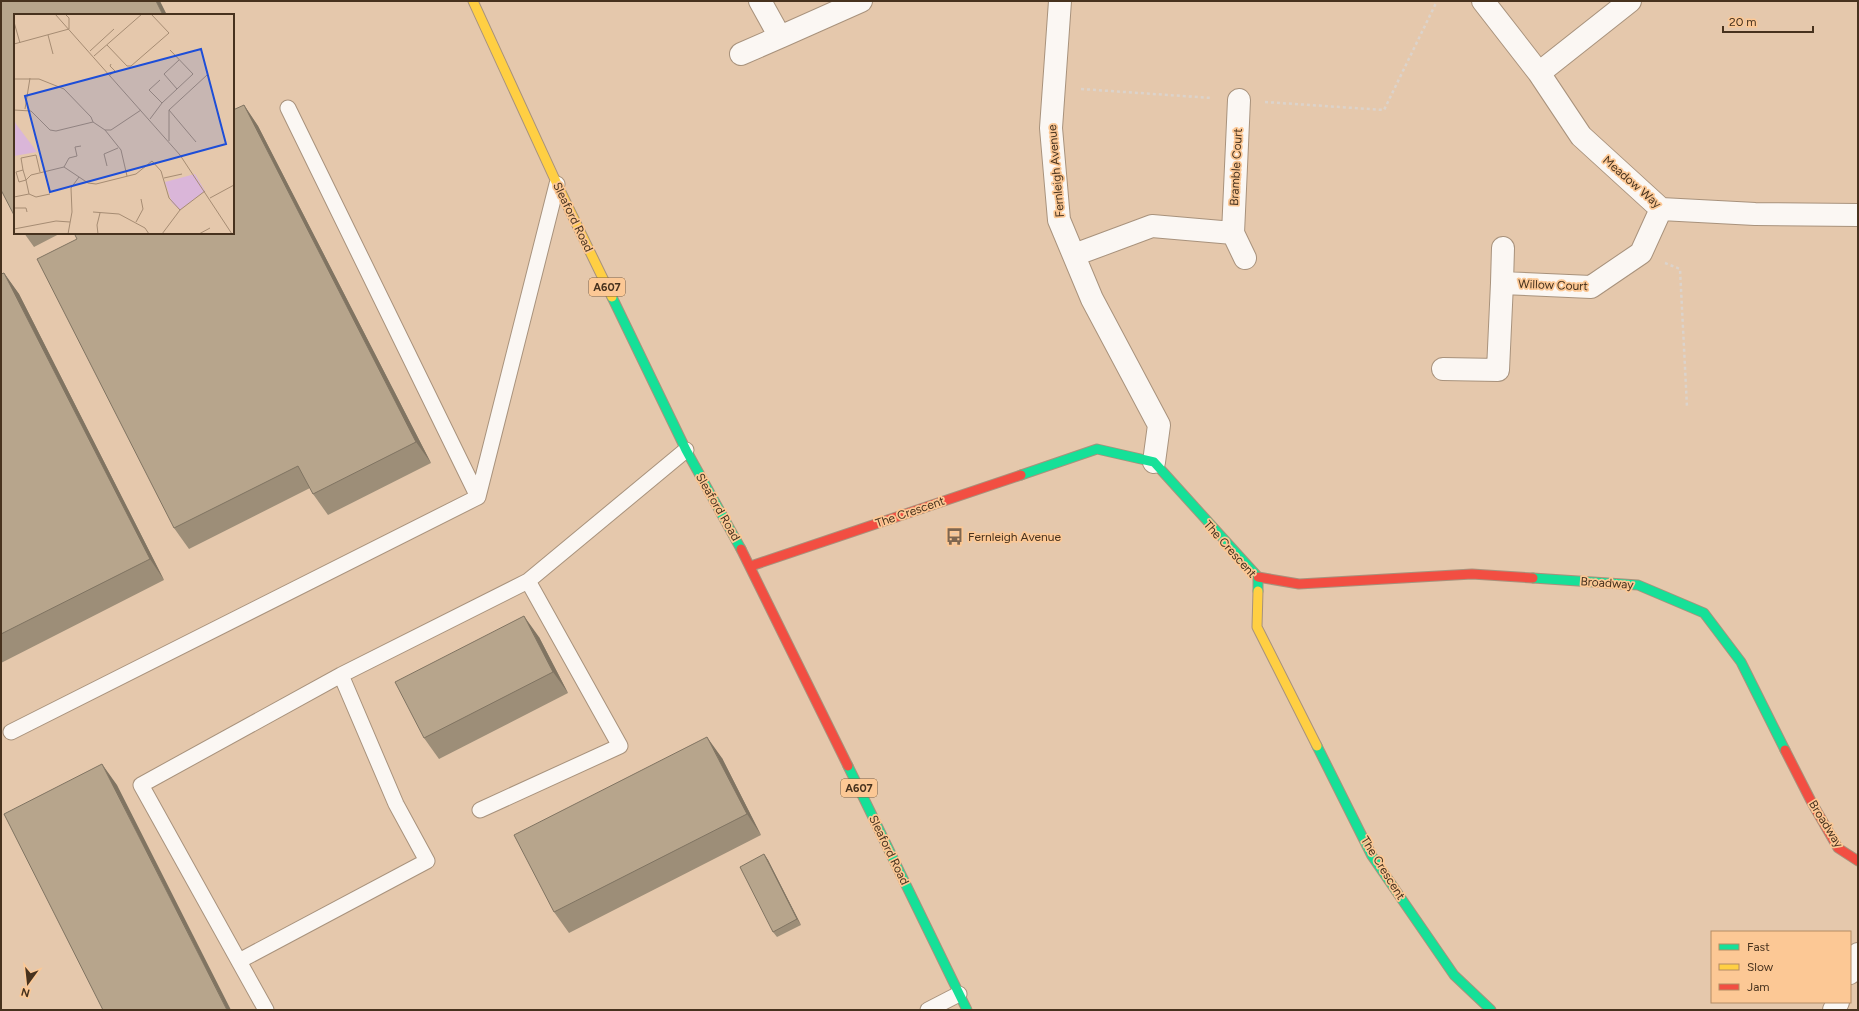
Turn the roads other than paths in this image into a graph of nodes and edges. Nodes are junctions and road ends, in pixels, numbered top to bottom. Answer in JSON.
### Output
{"nodes":[{"id":1,"x":473,"y":1,"type":"edge"},
{"id":2,"x":760,"y":1,"type":"edge"},
{"id":3,"x":861,"y":1,"type":"edge"},
{"id":4,"x":1060,"y":1,"type":"edge"},
{"id":5,"x":1483,"y":1,"type":"edge"},
{"id":6,"x":1630,"y":1,"type":"edge"},
{"id":7,"x":780,"y":37,"type":"junction"},
{"id":8,"x":741,"y":54,"type":"dead end"},
{"id":9,"x":1539,"y":73,"type":"junction"},
{"id":10,"x":1239,"y":100,"type":"road end"},
{"id":11,"x":288,"y":108,"type":"dead end"},
{"id":12,"x":557,"y":184,"type":"junction"},
{"id":13,"x":1661,"y":209,"type":"junction"},
{"id":14,"x":1858,"y":215,"type":"edge"},
{"id":15,"x":1233,"y":233,"type":"junction"},
{"id":16,"x":1504,"y":248,"type":"dead end"},
{"id":17,"x":1074,"y":255,"type":"junction"},
{"id":18,"x":1245,"y":258,"type":"dead end"},
{"id":19,"x":1502,"y":283,"type":"junction"},
{"id":20,"x":1443,"y":369,"type":"dead end"},
{"id":21,"x":686,"y":450,"type":"junction"},
{"id":22,"x":1154,"y":462,"type":"junction"},
{"id":23,"x":478,"y":497,"type":"junction"},
{"id":24,"x":751,"y":566,"type":"junction"},
{"id":25,"x":1258,"y":577,"type":"junction"},
{"id":26,"x":528,"y":580,"type":"junction"},
{"id":27,"x":341,"y":675,"type":"junction"},
{"id":28,"x":11,"y":732,"type":"dead end"},
{"id":29,"x":480,"y":810,"type":"dead end"},
{"id":30,"x":1858,"y":862,"type":"edge"},
{"id":31,"x":1858,"y":954,"type":"edge"},
{"id":32,"x":239,"y":961,"type":"junction"},
{"id":33,"x":1851,"y":971,"type":"edge"},
{"id":34,"x":959,"y":994,"type":"junction"},
{"id":35,"x":266,"y":1010,"type":"edge"},
{"id":36,"x":928,"y":1010,"type":"edge"},
{"id":37,"x":966,"y":1010,"type":"edge"},
{"id":38,"x":1491,"y":1010,"type":"edge"}],
"edges":[{"from":1,"to":12,"type":"street","name":"Sleaford Road","number":"A607"},
{"from":2,"to":7,"type":"street"},
{"from":3,"to":7,"type":"street"},
{"from":4,"to":17,"type":"street","name":"Fernleigh Avenue"},
{"from":5,"to":9,"type":"street","name":"Meadow Way"},
{"from":6,"to":9,"type":"street"},
{"from":7,"to":8,"type":"street"},
{"from":9,"to":13,"type":"street","name":"Meadow Way"},
{"from":10,"to":15,"type":"street","name":"Bramble Court"},
{"from":11,"to":23,"type":"lane"},
{"from":12,"to":21,"type":"street","name":"Sleaford Road","number":"A607"},
{"from":12,"to":23,"type":"lane"},
{"from":13,"to":14,"type":"street","name":"Meadow Way"},
{"from":13,"to":19,"type":"street","name":"Willow Court"},
{"from":15,"to":17,"type":"street"},
{"from":15,"to":18,"type":"street","name":"Bramble Court"},
{"from":16,"to":19,"type":"street","name":"Willow Court"},
{"from":17,"to":22,"type":"street","name":"Fernleigh Avenue"},
{"from":19,"to":20,"type":"street","name":"Willow Court"},
{"from":21,"to":24,"type":"street","name":"Sleaford Road","number":"A607"},
{"from":21,"to":26,"type":"lane"},
{"from":22,"to":24,"type":"street","name":"The Crescent"},
{"from":22,"to":25,"type":"street","name":"The Crescent"},
{"from":23,"to":28,"type":"lane"},
{"from":24,"to":34,"type":"street","name":"Sleaford Road","number":"A607"},
{"from":25,"to":30,"type":"street","name":"Broadway"},
{"from":25,"to":38,"type":"street","name":"The Crescent"},
{"from":26,"to":27,"type":"lane"},
{"from":26,"to":29,"type":"lane"},
{"from":27,"to":32,"type":"lane"},
{"from":27,"to":32,"type":"lane"},
{"from":31,"to":33,"type":"street"},
{"from":32,"to":35,"type":"lane"},
{"from":34,"to":36,"type":"lane"},
{"from":34,"to":37,"type":"street","name":"Sleaford Road","number":"A607"}]}
